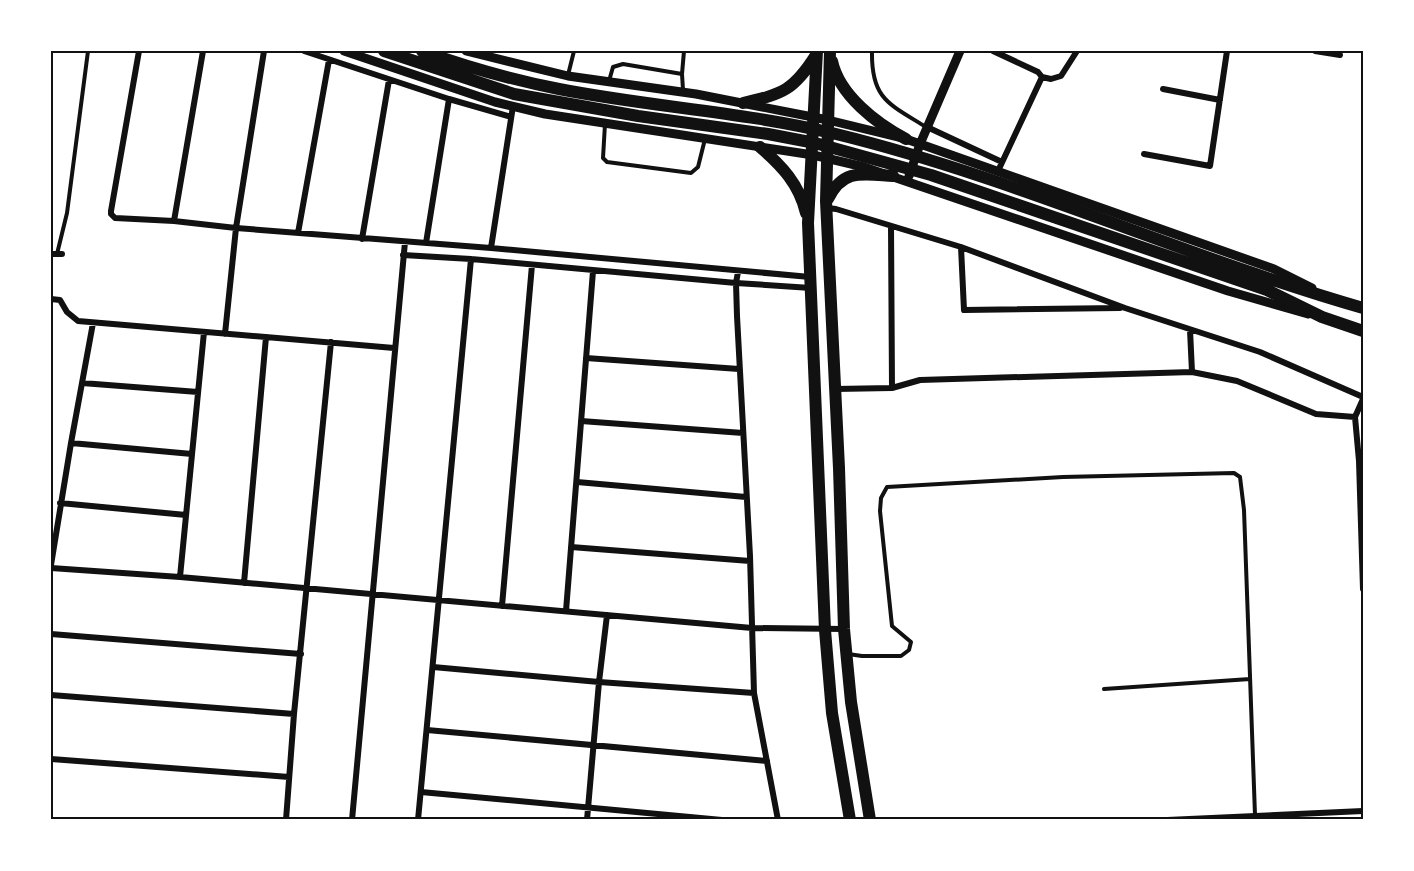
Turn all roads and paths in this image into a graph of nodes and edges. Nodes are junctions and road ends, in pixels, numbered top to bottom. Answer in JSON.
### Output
{"nodes":[{"id":1,"x":88,"y":51,"type":"edge"},
{"id":2,"x":140,"y":51,"type":"edge"},
{"id":3,"x":203,"y":51,"type":"edge"},
{"id":4,"x":264,"y":51,"type":"edge"},
{"id":5,"x":303,"y":51,"type":"edge"},
{"id":6,"x":344,"y":51,"type":"edge"},
{"id":7,"x":384,"y":51,"type":"edge"},
{"id":8,"x":422,"y":51,"type":"edge"},
{"id":9,"x":466,"y":51,"type":"edge"},
{"id":10,"x":574,"y":51,"type":"edge"},
{"id":11,"x":684,"y":51,"type":"edge"},
{"id":12,"x":830,"y":51,"type":"edge"},
{"id":13,"x":872,"y":51,"type":"edge"},
{"id":14,"x":960,"y":51,"type":"edge"},
{"id":15,"x":993,"y":51,"type":"edge"},
{"id":16,"x":1077,"y":51,"type":"edge"},
{"id":17,"x":1227,"y":51,"type":"edge"},
{"id":18,"x":1320,"y":51,"type":"edge"},
{"id":19,"x":817,"y":52,"type":"edge"},
{"id":20,"x":1340,"y":55,"type":"dead end"},
{"id":21,"x":329,"y":60,"type":"junction"},
{"id":22,"x":682,"y":74,"type":"junction"},
{"id":23,"x":568,"y":76,"type":"junction"},
{"id":24,"x":1042,"y":77,"type":"junction"},
{"id":25,"x":389,"y":80,"type":"junction"},
{"id":26,"x":609,"y":81,"type":"junction"},
{"id":27,"x":1163,"y":89,"type":"dead end"},
{"id":28,"x":683,"y":93,"type":"junction"},
{"id":29,"x":696,"y":94,"type":"junction"},
{"id":30,"x":450,"y":99,"type":"junction"},
{"id":31,"x":1220,"y":100,"type":"junction"},
{"id":32,"x":743,"y":103,"type":"junction"},
{"id":33,"x":513,"y":106,"type":"junction"},
{"id":34,"x":511,"y":117,"type":"junction"},
{"id":35,"x":815,"y":117,"type":"junction"},
{"id":36,"x":828,"y":120,"type":"junction"},
{"id":37,"x":606,"y":124,"type":"junction"},
{"id":38,"x":927,"y":127,"type":"junction"},
{"id":39,"x":691,"y":136,"type":"junction"},
{"id":40,"x":705,"y":138,"type":"junction"},
{"id":41,"x":906,"y":139,"type":"junction"},
{"id":42,"x":920,"y":144,"type":"junction"},
{"id":43,"x":760,"y":147,"type":"junction"},
{"id":44,"x":1144,"y":154,"type":"dead end"},
{"id":45,"x":813,"y":155,"type":"junction"},
{"id":46,"x":827,"y":158,"type":"junction"},
{"id":47,"x":1002,"y":162,"type":"junction"},
{"id":48,"x":998,"y":171,"type":"junction"},
{"id":49,"x":893,"y":176,"type":"junction"},
{"id":50,"x":907,"y":181,"type":"junction"},
{"id":51,"x":826,"y":205,"type":"junction"},
{"id":52,"x":174,"y":221,"type":"junction"},
{"id":53,"x":808,"y":223,"type":"junction"},
{"id":54,"x":891,"y":226,"type":"junction"},
{"id":55,"x":236,"y":228,"type":"junction"},
{"id":56,"x":298,"y":233,"type":"junction"},
{"id":57,"x":362,"y":239,"type":"junction"},
{"id":58,"x":405,"y":242,"type":"junction"},
{"id":59,"x":426,"y":243,"type":"junction"},
{"id":60,"x":961,"y":247,"type":"junction"},
{"id":61,"x":491,"y":248,"type":"junction"},
{"id":62,"x":57,"y":254,"type":"edge"},
{"id":63,"x":403,"y":255,"type":"junction"},
{"id":64,"x":471,"y":259,"type":"junction"},
{"id":65,"x":532,"y":265,"type":"junction"},
{"id":66,"x":594,"y":271,"type":"junction"},
{"id":67,"x":738,"y":272,"type":"junction"},
{"id":68,"x":811,"y":282,"type":"junction"},
{"id":69,"x":736,"y":284,"type":"junction"},
{"id":70,"x":51,"y":299,"type":"edge"},
{"id":71,"x":1331,"y":299,"type":"junction"},
{"id":72,"x":1125,"y":308,"type":"junction"},
{"id":73,"x":1363,"y":308,"type":"edge"},
{"id":74,"x":1326,"y":318,"type":"junction"},
{"id":75,"x":93,"y":323,"type":"junction"},
{"id":76,"x":1190,"y":330,"type":"junction"},
{"id":77,"x":1363,"y":331,"type":"edge"},
{"id":78,"x":204,"y":332,"type":"junction"},
{"id":79,"x":225,"y":334,"type":"junction"},
{"id":80,"x":266,"y":338,"type":"junction"},
{"id":81,"x":331,"y":342,"type":"junction"},
{"id":82,"x":394,"y":348,"type":"junction"},
{"id":83,"x":586,"y":358,"type":"junction"},
{"id":84,"x":739,"y":369,"type":"junction"},
{"id":85,"x":1192,"y":372,"type":"junction"},
{"id":86,"x":82,"y":383,"type":"junction"},
{"id":87,"x":892,"y":388,"type":"junction"},
{"id":88,"x":835,"y":389,"type":"junction"},
{"id":89,"x":198,"y":392,"type":"junction"},
{"id":90,"x":1363,"y":398,"type":"edge"},
{"id":91,"x":1355,"y":417,"type":"junction"},
{"id":92,"x":581,"y":422,"type":"junction"},
{"id":93,"x":743,"y":433,"type":"junction"},
{"id":94,"x":837,"y":437,"type":"junction"},
{"id":95,"x":819,"y":439,"type":"junction"},
{"id":96,"x":71,"y":443,"type":"junction"},
{"id":97,"x":192,"y":454,"type":"junction"},
{"id":98,"x":577,"y":482,"type":"junction"},
{"id":99,"x":746,"y":497,"type":"junction"},
{"id":100,"x":60,"y":503,"type":"junction"},
{"id":101,"x":186,"y":515,"type":"junction"},
{"id":102,"x":572,"y":547,"type":"junction"},
{"id":103,"x":750,"y":561,"type":"junction"},
{"id":104,"x":51,"y":566,"type":"edge"},
{"id":105,"x":180,"y":577,"type":"junction"},
{"id":106,"x":1363,"y":577,"type":"edge"},
{"id":107,"x":244,"y":583,"type":"junction"},
{"id":108,"x":1363,"y":589,"type":"edge"},
{"id":109,"x":307,"y":590,"type":"junction"},
{"id":110,"x":372,"y":595,"type":"junction"},
{"id":111,"x":439,"y":600,"type":"junction"},
{"id":112,"x":502,"y":606,"type":"junction"},
{"id":113,"x":566,"y":611,"type":"junction"},
{"id":114,"x":607,"y":615,"type":"junction"},
{"id":115,"x":752,"y":628,"type":"junction"},
{"id":116,"x":844,"y":629,"type":"junction"},
{"id":117,"x":825,"y":630,"type":"junction"},
{"id":118,"x":51,"y":634,"type":"edge"},
{"id":119,"x":301,"y":654,"type":"junction"},
{"id":120,"x":846,"y":654,"type":"junction"},
{"id":121,"x":433,"y":667,"type":"junction"},
{"id":122,"x":1250,"y":679,"type":"junction"},
{"id":123,"x":598,"y":682,"type":"junction"},
{"id":124,"x":1104,"y":689,"type":"dead end"},
{"id":125,"x":754,"y":693,"type":"junction"},
{"id":126,"x":51,"y":695,"type":"edge"},
{"id":127,"x":294,"y":714,"type":"junction"},
{"id":128,"x":427,"y":730,"type":"junction"},
{"id":129,"x":593,"y":745,"type":"junction"},
{"id":130,"x":51,"y":759,"type":"edge"},
{"id":131,"x":767,"y":761,"type":"junction"},
{"id":132,"x":289,"y":777,"type":"junction"},
{"id":133,"x":421,"y":792,"type":"junction"},
{"id":134,"x":588,"y":807,"type":"junction"},
{"id":135,"x":1363,"y":811,"type":"edge"},
{"id":136,"x":1255,"y":815,"type":"junction"},
{"id":137,"x":286,"y":820,"type":"edge"},
{"id":138,"x":352,"y":820,"type":"edge"},
{"id":139,"x":418,"y":820,"type":"edge"},
{"id":140,"x":587,"y":820,"type":"edge"},
{"id":141,"x":722,"y":820,"type":"edge"},
{"id":142,"x":778,"y":820,"type":"edge"},
{"id":143,"x":850,"y":820,"type":"edge"},
{"id":144,"x":870,"y":820,"type":"edge"},
{"id":145,"x":1167,"y":820,"type":"edge"}],
"edges":[{"from":1,"to":62,"type":"lane"},
{"from":2,"to":52,"type":"street"},
{"from":3,"to":52,"type":"street"},
{"from":4,"to":55,"type":"street"},
{"from":5,"to":21,"type":"street"},
{"from":6,"to":33,"type":"street"},
{"from":7,"to":74,"type":"main road"},
{"from":8,"to":71,"type":"main road"},
{"from":9,"to":23,"type":"street"},
{"from":10,"to":23,"type":"lane"},
{"from":11,"to":22,"type":"lane"},
{"from":12,"to":36,"type":"main road"},
{"from":12,"to":41,"type":"main road"},
{"from":13,"to":38,"type":"lane"},
{"from":14,"to":38,"type":"street"},
{"from":15,"to":24,"type":"street"},
{"from":16,"to":24,"type":"street"},
{"from":17,"to":31,"type":"street"},
{"from":18,"to":20,"type":"street"},
{"from":19,"to":32,"type":"main road"},
{"from":19,"to":35,"type":"main road"},
{"from":21,"to":25,"type":"street"},
{"from":21,"to":56,"type":"street"},
{"from":22,"to":26,"type":"lane"},
{"from":22,"to":28,"type":"lane"},
{"from":23,"to":26,"type":"street"},
{"from":24,"to":47,"type":"street"},
{"from":25,"to":30,"type":"street"},
{"from":25,"to":57,"type":"street"},
{"from":26,"to":28,"type":"street"},
{"from":27,"to":31,"type":"street"},
{"from":28,"to":29,"type":"street"},
{"from":29,"to":32,"type":"street"},
{"from":29,"to":39,"type":"street"},
{"from":30,"to":34,"type":"street"},
{"from":30,"to":59,"type":"street"},
{"from":31,"to":44,"type":"street"},
{"from":32,"to":35,"type":"street"},
{"from":33,"to":34,"type":"street"},
{"from":33,"to":37,"type":"street"},
{"from":34,"to":61,"type":"street"},
{"from":35,"to":36,"type":"street"},
{"from":35,"to":45,"type":"main road"},
{"from":36,"to":41,"type":"street"},
{"from":36,"to":46,"type":"main road"},
{"from":37,"to":39,"type":"street"},
{"from":37,"to":40,"type":"lane"},
{"from":38,"to":42,"type":"street"},
{"from":38,"to":47,"type":"street"},
{"from":39,"to":40,"type":"street"},
{"from":40,"to":43,"type":"street"},
{"from":41,"to":42,"type":"street"},
{"from":42,"to":48,"type":"street"},
{"from":42,"to":50,"type":"street"},
{"from":43,"to":45,"type":"street"},
{"from":43,"to":53,"type":"main road"},
{"from":45,"to":46,"type":"street"},
{"from":45,"to":53,"type":"main road"},
{"from":46,"to":49,"type":"street"},
{"from":46,"to":51,"type":"main road"},
{"from":47,"to":48,"type":"street"},
{"from":48,"to":71,"type":"street"},
{"from":49,"to":50,"type":"street"},
{"from":49,"to":51,"type":"main road"},
{"from":50,"to":74,"type":"street"},
{"from":51,"to":54,"type":"street"},
{"from":51,"to":88,"type":"main road"},
{"from":52,"to":55,"type":"street"},
{"from":53,"to":68,"type":"main road"},
{"from":54,"to":60,"type":"street"},
{"from":54,"to":87,"type":"street"},
{"from":55,"to":56,"type":"street"},
{"from":55,"to":79,"type":"street"},
{"from":56,"to":57,"type":"street"},
{"from":57,"to":58,"type":"street"},
{"from":58,"to":59,"type":"street"},
{"from":58,"to":63,"type":"street"},
{"from":59,"to":61,"type":"street"},
{"from":60,"to":72,"type":"street"},
{"from":60,"to":72,"type":"street"},
{"from":61,"to":67,"type":"street"},
{"from":63,"to":64,"type":"street"},
{"from":63,"to":82,"type":"street"},
{"from":64,"to":65,"type":"street"},
{"from":64,"to":111,"type":"street"},
{"from":65,"to":66,"type":"street"},
{"from":65,"to":112,"type":"street"},
{"from":66,"to":69,"type":"street"},
{"from":66,"to":83,"type":"street"},
{"from":67,"to":68,"type":"street"},
{"from":67,"to":69,"type":"street"},
{"from":68,"to":69,"type":"street"},
{"from":68,"to":95,"type":"main road"},
{"from":69,"to":84,"type":"street"},
{"from":70,"to":75,"type":"street"},
{"from":71,"to":73,"type":"main road"},
{"from":72,"to":76,"type":"street"},
{"from":74,"to":77,"type":"main road"},
{"from":75,"to":78,"type":"street"},
{"from":75,"to":86,"type":"street"},
{"from":76,"to":85,"type":"street"},
{"from":76,"to":90,"type":"street"},
{"from":78,"to":79,"type":"street"},
{"from":78,"to":89,"type":"street"},
{"from":79,"to":80,"type":"street"},
{"from":80,"to":81,"type":"street"},
{"from":80,"to":107,"type":"street"},
{"from":81,"to":82,"type":"street"},
{"from":81,"to":109,"type":"street"},
{"from":82,"to":110,"type":"street"},
{"from":83,"to":84,"type":"street"},
{"from":83,"to":92,"type":"street"},
{"from":84,"to":93,"type":"street"},
{"from":85,"to":87,"type":"street"},
{"from":85,"to":91,"type":"street"},
{"from":86,"to":89,"type":"street"},
{"from":86,"to":96,"type":"street"},
{"from":87,"to":88,"type":"street"},
{"from":88,"to":94,"type":"main road"},
{"from":89,"to":97,"type":"street"},
{"from":90,"to":91,"type":"street"},
{"from":91,"to":106,"type":"street"},
{"from":92,"to":93,"type":"street"},
{"from":92,"to":98,"type":"street"},
{"from":93,"to":99,"type":"street"},
{"from":94,"to":95,"type":"main road"},
{"from":94,"to":116,"type":"main road"},
{"from":95,"to":117,"type":"main road"},
{"from":96,"to":97,"type":"street"},
{"from":96,"to":100,"type":"street"},
{"from":97,"to":101,"type":"street"},
{"from":98,"to":99,"type":"street"},
{"from":98,"to":102,"type":"street"},
{"from":99,"to":103,"type":"street"},
{"from":100,"to":101,"type":"street"},
{"from":100,"to":104,"type":"street"},
{"from":101,"to":105,"type":"street"},
{"from":102,"to":103,"type":"street"},
{"from":102,"to":113,"type":"street"},
{"from":103,"to":115,"type":"street"},
{"from":104,"to":105,"type":"street"},
{"from":105,"to":107,"type":"street"},
{"from":106,"to":108,"type":"street"},
{"from":107,"to":109,"type":"street"},
{"from":109,"to":110,"type":"street"},
{"from":109,"to":119,"type":"street"},
{"from":110,"to":111,"type":"street"},
{"from":110,"to":138,"type":"street"},
{"from":111,"to":112,"type":"street"},
{"from":111,"to":121,"type":"street"},
{"from":112,"to":113,"type":"street"},
{"from":113,"to":114,"type":"street"},
{"from":114,"to":115,"type":"street"},
{"from":114,"to":123,"type":"street"},
{"from":115,"to":117,"type":"street"},
{"from":115,"to":125,"type":"street"},
{"from":116,"to":117,"type":"street"},
{"from":116,"to":120,"type":"main road"},
{"from":117,"to":143,"type":"main road"},
{"from":118,"to":119,"type":"street"},
{"from":119,"to":127,"type":"street"},
{"from":120,"to":122,"type":"lane"},
{"from":120,"to":144,"type":"main road"},
{"from":121,"to":123,"type":"street"},
{"from":121,"to":128,"type":"street"},
{"from":122,"to":124,"type":"lane"},
{"from":122,"to":136,"type":"lane"},
{"from":123,"to":125,"type":"street"},
{"from":123,"to":129,"type":"street"},
{"from":125,"to":131,"type":"street"},
{"from":126,"to":127,"type":"street"},
{"from":127,"to":132,"type":"street"},
{"from":128,"to":129,"type":"street"},
{"from":128,"to":133,"type":"street"},
{"from":129,"to":131,"type":"street"},
{"from":129,"to":134,"type":"street"},
{"from":130,"to":132,"type":"street"},
{"from":131,"to":142,"type":"street"},
{"from":132,"to":137,"type":"street"},
{"from":133,"to":134,"type":"street"},
{"from":133,"to":139,"type":"street"},
{"from":134,"to":140,"type":"street"},
{"from":134,"to":141,"type":"street"},
{"from":135,"to":136,"type":"street"},
{"from":136,"to":145,"type":"street"}]}
